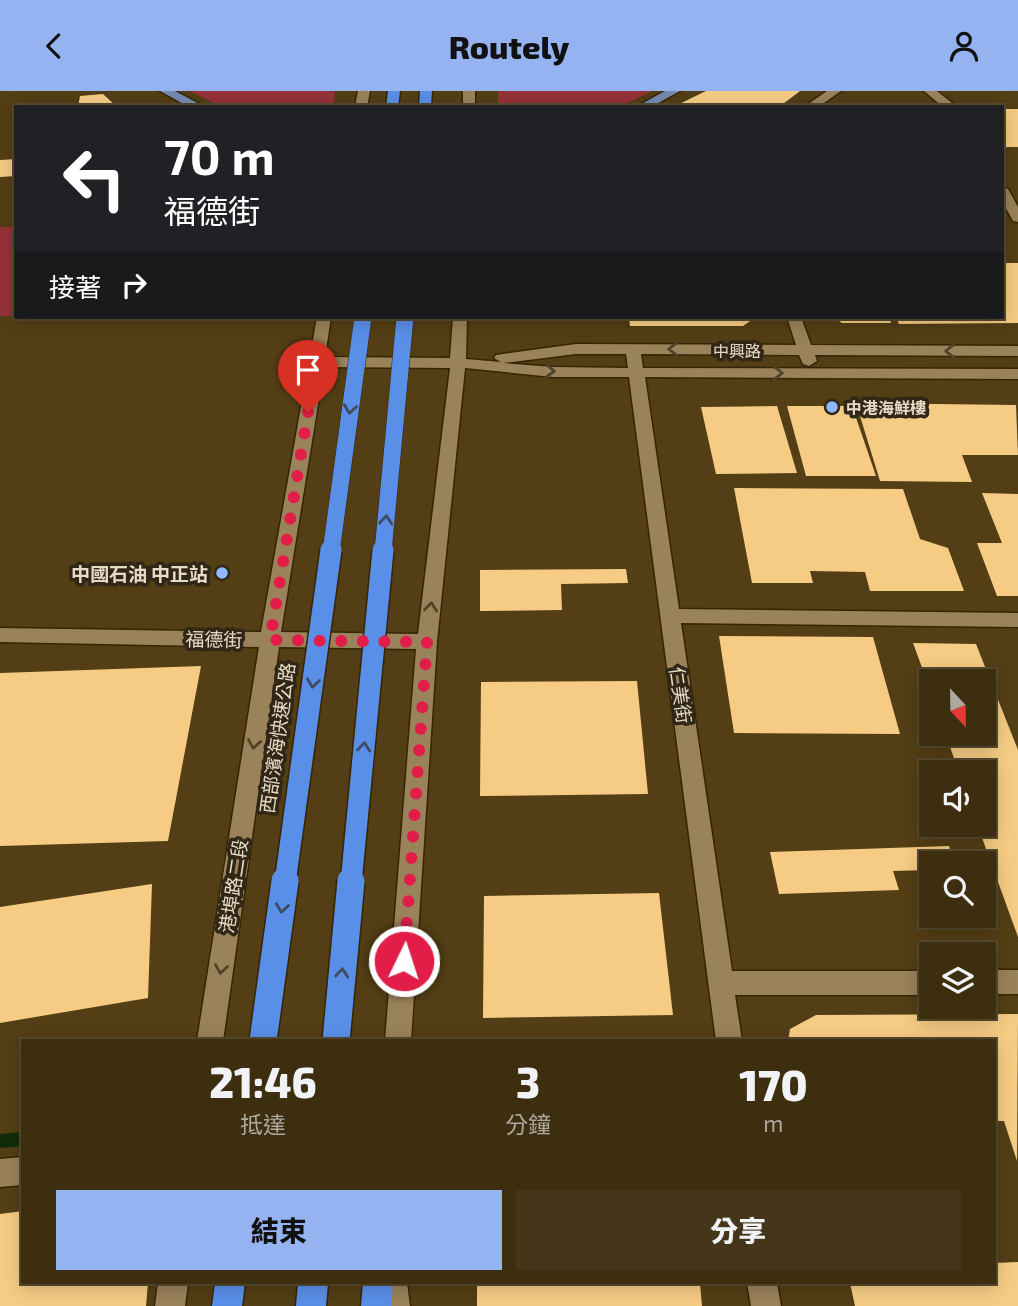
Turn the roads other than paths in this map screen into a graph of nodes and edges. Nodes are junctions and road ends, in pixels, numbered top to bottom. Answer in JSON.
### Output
{"nodes":[{"id":1,"x":166,"y":91,"type":"edge"},
{"id":2,"x":674,"y":91,"type":"edge"},
{"id":3,"x":835,"y":91,"type":"edge"},
{"id":4,"x":930,"y":91,"type":"edge"},
{"id":5,"x":195,"y":105,"type":"edge"},
{"id":6,"x":646,"y":105,"type":"edge"},
{"id":7,"x":813,"y":105,"type":"edge"},
{"id":8,"x":948,"y":105,"type":"edge"},
{"id":9,"x":1004,"y":193,"type":"edge"},
{"id":10,"x":1016,"y":211,"type":"edge"},
{"id":11,"x":324,"y":319,"type":"edge"},
{"id":12,"x":363,"y":319,"type":"edge"},
{"id":13,"x":405,"y":319,"type":"edge"},
{"id":14,"x":460,"y":319,"type":"edge"},
{"id":15,"x":795,"y":319,"type":"edge"},
{"id":16,"x":633,"y":349,"type":"junction"},
{"id":17,"x":805,"y":350,"type":"junction"},
{"id":18,"x":1018,"y":351,"type":"edge"},
{"id":19,"x":316,"y":362,"type":"junction"},
{"id":20,"x":458,"y":363,"type":"junction"},
{"id":21,"x":636,"y":372,"type":"junction"},
{"id":22,"x":813,"y":373,"type":"junction"},
{"id":23,"x":1018,"y":374,"type":"edge"},
{"id":24,"x":670,"y":616,"type":"junction"},
{"id":25,"x":1018,"y":620,"type":"edge"},
{"id":26,"x":0,"y":635,"type":"edge"},
{"id":27,"x":270,"y":640,"type":"junction"},
{"id":28,"x":427,"y":642,"type":"junction"},
{"id":29,"x":996,"y":982,"type":"edge"},
{"id":30,"x":1018,"y":982,"type":"edge"},
{"id":31,"x":721,"y":983,"type":"junction"},
{"id":32,"x":919,"y":983,"type":"edge"},
{"id":33,"x":210,"y":1039,"type":"edge"},
{"id":34,"x":263,"y":1039,"type":"edge"},
{"id":35,"x":336,"y":1039,"type":"edge"},
{"id":36,"x":398,"y":1039,"type":"edge"},
{"id":37,"x":729,"y":1039,"type":"edge"},
{"id":38,"x":21,"y":1171,"type":"edge"},
{"id":39,"x":0,"y":1173,"type":"edge"},
{"id":40,"x":173,"y":1284,"type":"edge"},
{"id":41,"x":230,"y":1284,"type":"edge"},
{"id":42,"x":313,"y":1284,"type":"edge"},
{"id":43,"x":370,"y":1284,"type":"edge"},
{"id":44,"x":378,"y":1284,"type":"edge"},
{"id":45,"x":392,"y":1284,"type":"edge"},
{"id":46,"x":762,"y":1284,"type":"edge"},
{"id":47,"x":170,"y":1306,"type":"edge"},
{"id":48,"x":227,"y":1306,"type":"edge"},
{"id":49,"x":311,"y":1306,"type":"edge"},
{"id":50,"x":365,"y":1306,"type":"edge"},
{"id":51,"x":376,"y":1306,"type":"edge"},
{"id":52,"x":394,"y":1306,"type":"edge"},
{"id":53,"x":766,"y":1306,"type":"edge"}],
"edges":[{"from":1,"to":5,"type":"main road"},
{"from":2,"to":6,"type":"main road"},
{"from":3,"to":7,"type":"street"},
{"from":4,"to":8,"type":"street"},
{"from":9,"to":10,"type":"street"},
{"from":11,"to":19,"type":"street","name":"港埠路二段"},
{"from":12,"to":34,"type":"highway","name":"西部濱海快速公路","one_way":true,"bridge":true},
{"from":35,"to":13,"type":"highway","one_way":true,"bridge":true},
{"from":14,"to":20,"type":"street"},
{"from":15,"to":17,"type":"street"},
{"from":17,"to":16,"type":"street","name":"中興路","one_way":true},
{"from":16,"to":20,"type":"street","name":"中興路"},
{"from":16,"to":21,"type":"street","name":"仁美街"},
{"from":18,"to":17,"type":"street","name":"中興路","one_way":true},
{"from":17,"to":22,"type":"street"},
{"from":19,"to":20,"type":"street","name":"中興路"},
{"from":19,"to":27,"type":"street","name":"港埠路二段"},
{"from":20,"to":21,"type":"street","name":"中興路","one_way":true},
{"from":28,"to":20,"type":"street","one_way":true},
{"from":21,"to":22,"type":"street","name":"中興路","one_way":true},
{"from":21,"to":24,"type":"street","name":"仁美街"},
{"from":22,"to":23,"type":"street","name":"中興路"},
{"from":24,"to":25,"type":"street"},
{"from":24,"to":31,"type":"street","name":"仁美街"},
{"from":26,"to":27,"type":"street","name":"福德街"},
{"from":27,"to":28,"type":"street","name":"福德街"},
{"from":27,"to":33,"type":"street","name":"港埠路二段","one_way":true},
{"from":28,"to":36,"type":"street"},
{"from":29,"to":30,"type":"street"},
{"from":31,"to":32,"type":"street"},
{"from":31,"to":37,"type":"street","name":"仁美街"},
{"from":38,"to":39,"type":"street"},
{"from":40,"to":47,"type":"street"},
{"from":41,"to":48,"type":"highway"},
{"from":42,"to":49,"type":"highway"},
{"from":43,"to":50,"type":"street"},
{"from":44,"to":51,"type":"highway"},
{"from":45,"to":52,"type":"street"},
{"from":46,"to":53,"type":"street"}]}
